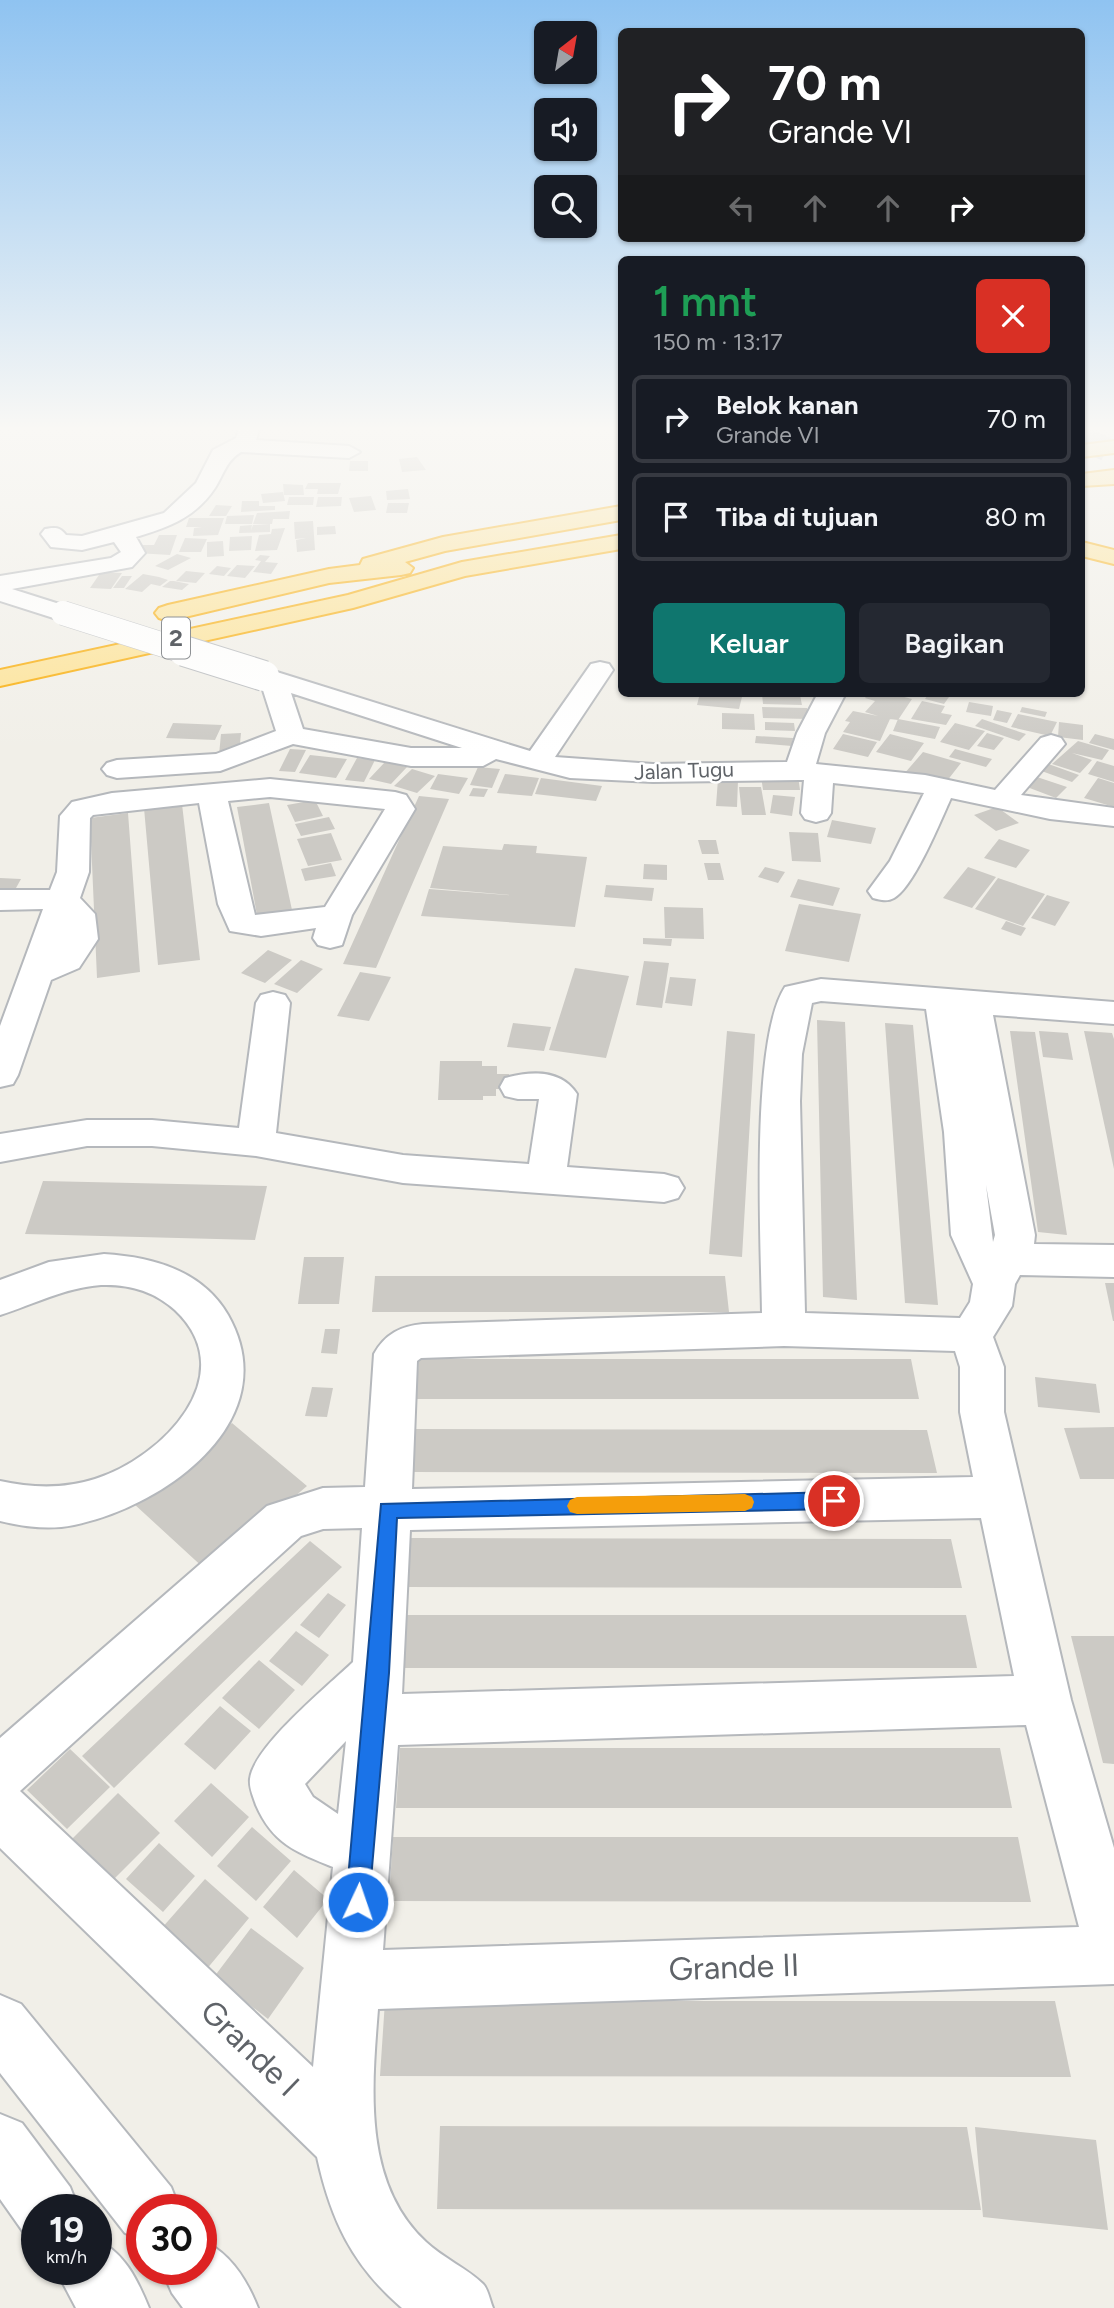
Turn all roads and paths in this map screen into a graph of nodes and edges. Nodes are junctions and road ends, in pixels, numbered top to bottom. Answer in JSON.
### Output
{"nodes":[{"id":1,"x":55,"y":537,"type":"edge"},
{"id":2,"x":95,"y":537,"type":"edge"},
{"id":3,"x":124,"y":537,"type":"edge"},
{"id":4,"x":485,"y":537,"type":"edge"},
{"id":5,"x":591,"y":537,"type":"edge"},
{"id":6,"x":618,"y":543,"type":"edge"},
{"id":7,"x":1085,"y":550,"type":"edge"},
{"id":8,"x":1114,"y":557,"type":"edge"},
{"id":9,"x":618,"y":560,"type":"edge"},
{"id":10,"x":329,"y":576,"type":"junction"},
{"id":11,"x":4,"y":593,"type":"edge"},
{"id":12,"x":353,"y":601,"type":"junction"},
{"id":13,"x":0,"y":656,"type":"edge"},
{"id":14,"x":600,"y":670,"type":"dead end"},
{"id":15,"x":0,"y":678,"type":"edge"},
{"id":16,"x":269,"y":678,"type":"junction"},
{"id":17,"x":830,"y":697,"type":"edge"},
{"id":18,"x":291,"y":735,"type":"junction"},
{"id":19,"x":1051,"y":744,"type":"dead end"},
{"id":20,"x":508,"y":754,"type":"junction"},
{"id":21,"x":537,"y":762,"type":"junction"},
{"id":22,"x":117,"y":769,"type":"dead end"},
{"id":23,"x":809,"y":772,"type":"junction"},
{"id":24,"x":942,"y":787,"type":"junction"},
{"id":25,"x":212,"y":793,"type":"junction"},
{"id":26,"x":347,"y":795,"type":"junction"},
{"id":27,"x":1002,"y":800,"type":"junction"},
{"id":28,"x":816,"y":813,"type":"dead end"},
{"id":29,"x":1114,"y":817,"type":"edge"},
{"id":30,"x":376,"y":846,"type":"junction"},
{"id":31,"x":884,"y":891,"type":"dead end"},
{"id":32,"x":0,"y":900,"type":"edge"},
{"id":33,"x":63,"y":901,"type":"junction"},
{"id":34,"x":958,"y":1002,"type":"junction"},
{"id":35,"x":273,"y":1003,"type":"dead end"},
{"id":36,"x":1114,"y":1013,"type":"edge"},
{"id":37,"x":0,"y":1075,"type":"edge"},
{"id":38,"x":518,"y":1087,"type":"dead end"},
{"id":39,"x":256,"y":1143,"type":"junction"},
{"id":40,"x":0,"y":1148,"type":"edge"},
{"id":41,"x":546,"y":1179,"type":"junction"},
{"id":42,"x":664,"y":1188,"type":"dead end"},
{"id":43,"x":1114,"y":1261,"type":"edge"},
{"id":44,"x":993,"y":1267,"type":"junction"},
{"id":45,"x":0,"y":1299,"type":"edge"},
{"id":46,"x":784,"y":1329,"type":"junction"},
{"id":47,"x":971,"y":1335,"type":"junction"},
{"id":48,"x":1001,"y":1497,"type":"junction"},
{"id":49,"x":0,"y":1501,"type":"edge"},
{"id":50,"x":388,"y":1510,"type":"junction"},
{"id":51,"x":376,"y":1696,"type":"junction"},
{"id":52,"x":1045,"y":1700,"type":"junction"},
{"id":53,"x":0,"y":1773,"type":"edge"},
{"id":54,"x":0,"y":1810,"type":"edge"},
{"id":55,"x":361,"y":1850,"type":"junction"},
{"id":56,"x":1114,"y":1948,"type":"edge"},
{"id":57,"x":1114,"y":1955,"type":"edge"},
{"id":58,"x":353,"y":1980,"type":"junction"},
{"id":59,"x":0,"y":2025,"type":"edge"},
{"id":60,"x":344,"y":2139,"type":"junction"},
{"id":61,"x":0,"y":2145,"type":"edge"},
{"id":62,"x":35,"y":2194,"type":"edge"},
{"id":63,"x":135,"y":2194,"type":"edge"},
{"id":64,"x":100,"y":2285,"type":"edge"},
{"id":65,"x":207,"y":2285,"type":"edge"},
{"id":66,"x":116,"y":2308,"type":"edge"},
{"id":67,"x":225,"y":2308,"type":"edge"},
{"id":68,"x":460,"y":2308,"type":"edge"}],
"edges":[{"from":1,"to":2,"type":"street"},
{"from":3,"to":11,"type":"street"},
{"from":4,"to":10,"type":"highway"},
{"from":5,"to":10,"type":"highway","number":"2"},
{"from":6,"to":12,"type":"highway","number":"2"},
{"from":7,"to":8,"type":"highway"},
{"from":9,"to":12,"type":"highway"},
{"from":10,"to":13,"type":"highway","number":"2"},
{"from":11,"to":16,"type":"street","name":"Jalan Tugu","bridge":true},
{"from":12,"to":15,"type":"highway","number":"2"},
{"from":14,"to":21,"type":"street"},
{"from":16,"to":18,"type":"street"},
{"from":16,"to":20,"type":"street","name":"Jalan Tugu"},
{"from":17,"to":23,"type":"street"},
{"from":18,"to":20,"type":"street"},
{"from":18,"to":22,"type":"street"},
{"from":19,"to":27,"type":"street"},
{"from":20,"to":21,"type":"street","name":"Jalan Tugu"},
{"from":21,"to":23,"type":"street","name":"Jalan Tugu"},
{"from":23,"to":24,"type":"street","name":"Jalan Tugu"},
{"from":23,"to":28,"type":"street"},
{"from":24,"to":27,"type":"street","name":"Jalan Tugu"},
{"from":24,"to":31,"type":"street"},
{"from":25,"to":26,"type":"street"},
{"from":25,"to":30,"type":"street"},
{"from":25,"to":33,"type":"street"},
{"from":26,"to":30,"type":"street"},
{"from":26,"to":30,"type":"street"},
{"from":27,"to":29,"type":"street","name":"Jalan Tugu"},
{"from":32,"to":33,"type":"street"},
{"from":33,"to":37,"type":"street"},
{"from":34,"to":36,"type":"street"},
{"from":34,"to":44,"type":"street"},
{"from":34,"to":46,"type":"street"},
{"from":35,"to":39,"type":"street"},
{"from":38,"to":41,"type":"street"},
{"from":39,"to":40,"type":"street"},
{"from":39,"to":41,"type":"street"},
{"from":41,"to":42,"type":"street"},
{"from":43,"to":44,"type":"street"},
{"from":44,"to":47,"type":"street"},
{"from":45,"to":49,"type":"street"},
{"from":46,"to":47,"type":"street"},
{"from":46,"to":50,"type":"street"},
{"from":47,"to":48,"type":"street"},
{"from":48,"to":50,"type":"street"},
{"from":48,"to":52,"type":"street"},
{"from":50,"to":51,"type":"street"},
{"from":50,"to":53,"type":"street"},
{"from":51,"to":52,"type":"street"},
{"from":51,"to":55,"type":"street"},
{"from":51,"to":55,"type":"street"},
{"from":52,"to":56,"type":"street"},
{"from":54,"to":60,"type":"street","name":"Grande I"},
{"from":55,"to":58,"type":"street"},
{"from":57,"to":58,"type":"street","name":"Grande II"},
{"from":58,"to":60,"type":"street"},
{"from":59,"to":63,"type":"street"},
{"from":60,"to":68,"type":"street"},
{"from":61,"to":62,"type":"street"},
{"from":64,"to":66,"type":"street"},
{"from":65,"to":67,"type":"street"}]}
